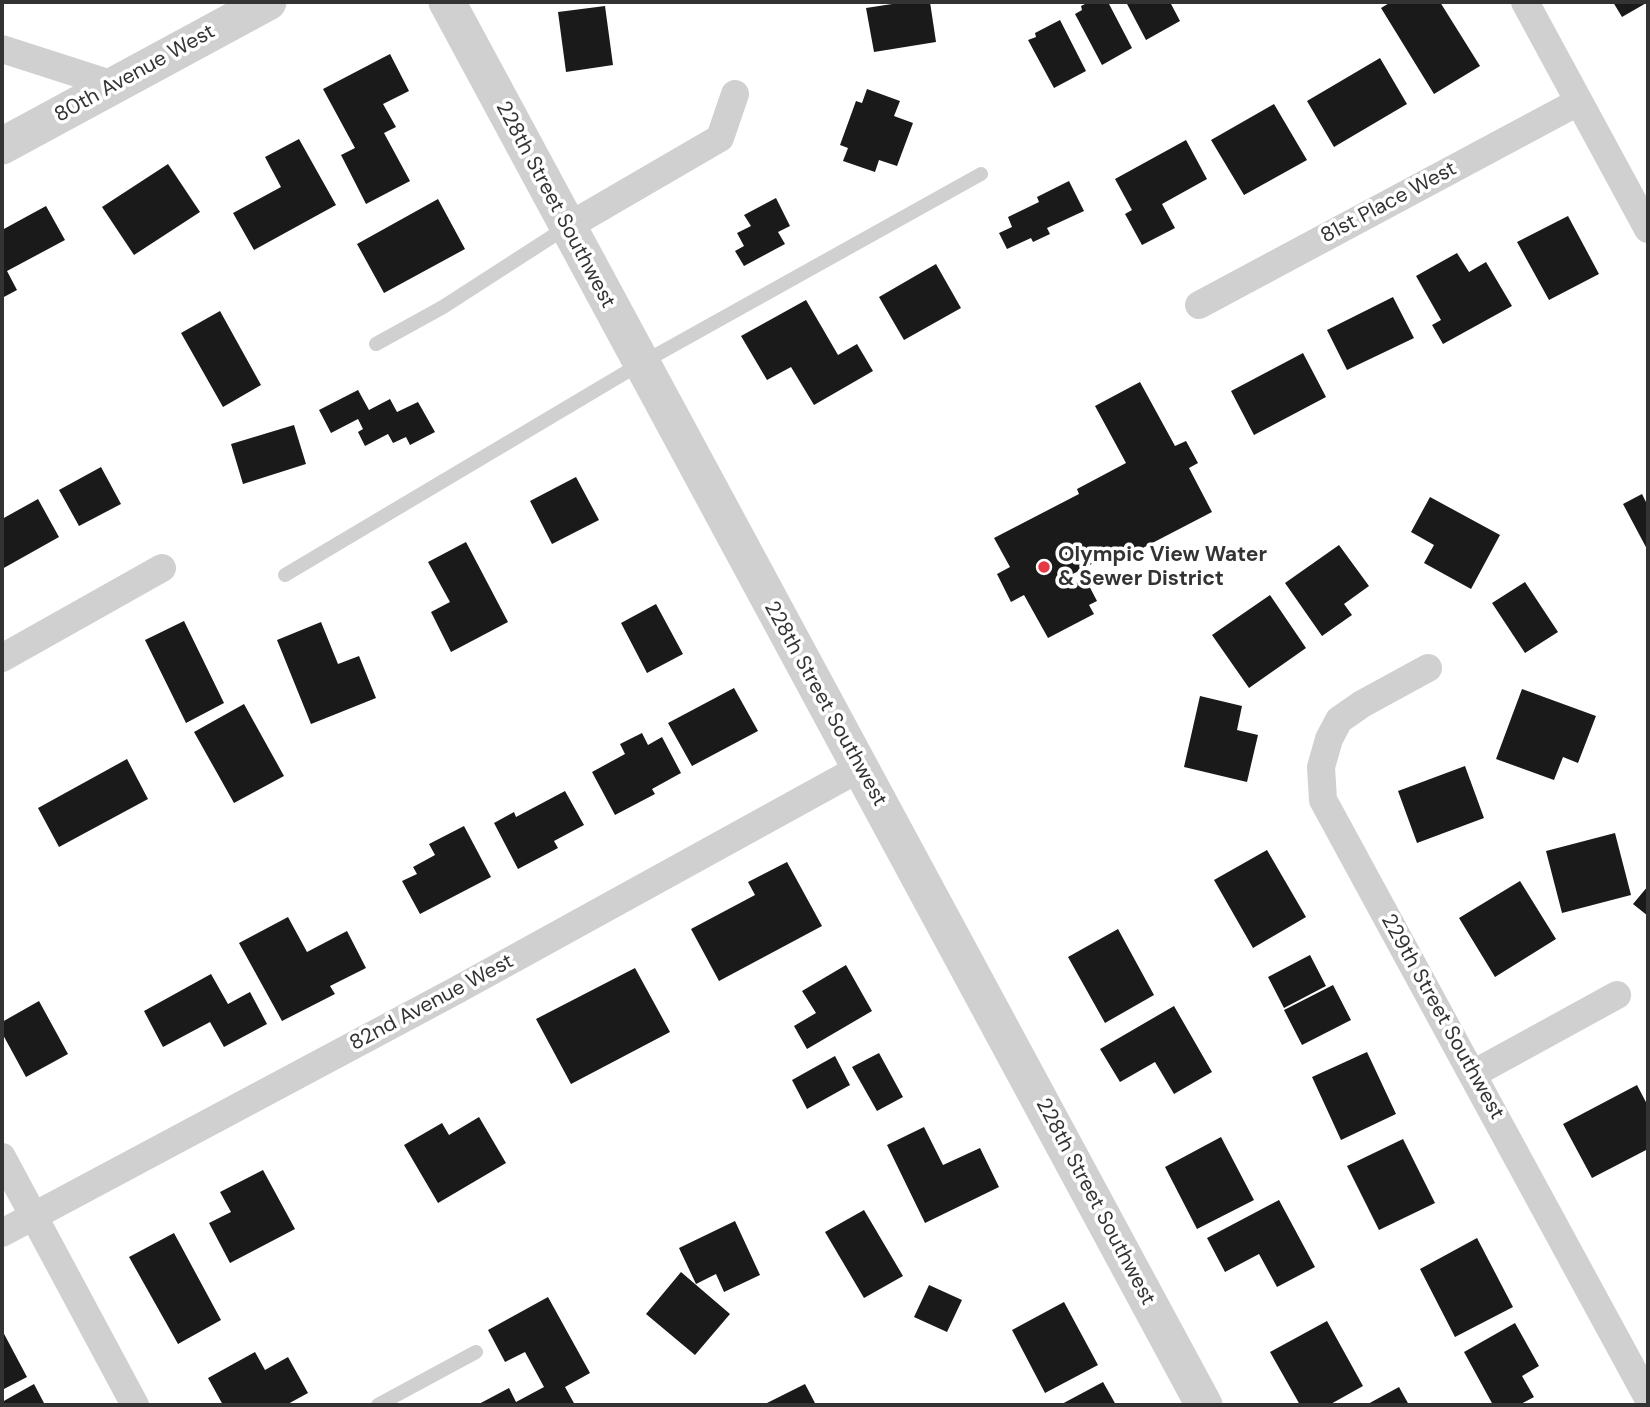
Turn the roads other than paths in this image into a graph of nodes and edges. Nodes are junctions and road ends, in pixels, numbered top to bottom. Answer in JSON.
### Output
{"nodes":[{"id":1,"x":268,"y":2,"type":"edge"},
{"id":2,"x":447,"y":2,"type":"edge"},
{"id":3,"x":1525,"y":2,"type":"edge"},
{"id":4,"x":2,"y":49,"type":"edge"},
{"id":5,"x":114,"y":85,"type":"junction"},
{"id":6,"x":735,"y":93,"type":"dead end"},
{"id":7,"x":1578,"y":102,"type":"junction"},
{"id":8,"x":2,"y":146,"type":"edge"},
{"id":9,"x":981,"y":174,"type":"dead end"},
{"id":10,"x":567,"y":227,"type":"junction"},
{"id":11,"x":1648,"y":229,"type":"edge"},
{"id":12,"x":1199,"y":305,"type":"dead end"},
{"id":13,"x":376,"y":344,"type":"dead end"},
{"id":14,"x":640,"y":364,"type":"junction"},
{"id":15,"x":162,"y":568,"type":"dead end"},
{"id":16,"x":285,"y":575,"type":"dead end"},
{"id":17,"x":2,"y":659,"type":"edge"},
{"id":18,"x":1428,"y":668,"type":"dead end"},
{"id":19,"x":860,"y":768,"type":"junction"},
{"id":20,"x":1616,"y":995,"type":"dead end"},
{"id":21,"x":1473,"y":1074,"type":"junction"},
{"id":22,"x":2,"y":1157,"type":"edge"},
{"id":23,"x":33,"y":1215,"type":"junction"},
{"id":24,"x":2,"y":1233,"type":"edge"},
{"id":25,"x":476,"y":1352,"type":"dead end"},
{"id":26,"x":1648,"y":1398,"type":"edge"},
{"id":27,"x":135,"y":1405,"type":"edge"},
{"id":28,"x":378,"y":1405,"type":"edge"},
{"id":29,"x":1204,"y":1405,"type":"edge"}],
"edges":[{"from":1,"to":5,"type":"street","name":"80th Avenue West"},
{"from":2,"to":10,"type":"street","name":"228th Street Southwest"},
{"from":3,"to":7,"type":"street"},
{"from":4,"to":5,"type":"street"},
{"from":5,"to":8,"type":"street","name":"80th Avenue West"},
{"from":6,"to":10,"type":"street"},
{"from":7,"to":11,"type":"street"},
{"from":7,"to":12,"type":"street","name":"81st Place West"},
{"from":9,"to":14,"type":"lane"},
{"from":10,"to":13,"type":"lane"},
{"from":10,"to":14,"type":"street","name":"228th Street Southwest"},
{"from":14,"to":16,"type":"lane"},
{"from":14,"to":19,"type":"street","name":"228th Street Southwest"},
{"from":15,"to":17,"type":"street"},
{"from":18,"to":21,"type":"street","name":"229th Street Southwest"},
{"from":19,"to":23,"type":"street","name":"82nd Avenue West"},
{"from":19,"to":29,"type":"street","name":"228th Street Southwest"},
{"from":20,"to":21,"type":"street"},
{"from":21,"to":26,"type":"street","name":"229th Street Southwest"},
{"from":22,"to":23,"type":"street"},
{"from":23,"to":24,"type":"street","name":"82nd Avenue West"},
{"from":23,"to":27,"type":"street"},
{"from":25,"to":28,"type":"lane"}]}
